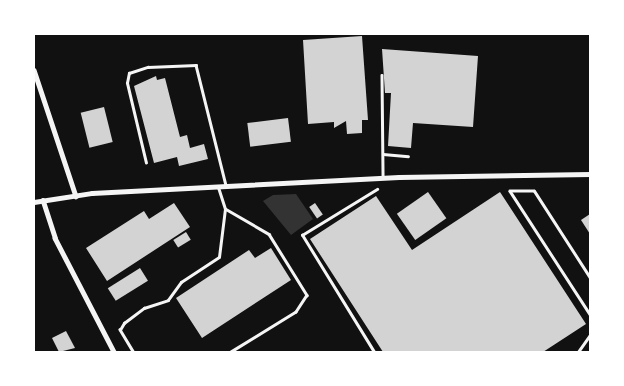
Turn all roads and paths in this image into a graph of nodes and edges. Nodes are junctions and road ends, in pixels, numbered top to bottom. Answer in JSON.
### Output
{"nodes":[{"id":1,"x":34,"y":70,"type":"edge"},
{"id":2,"x":382,"y":74,"type":"dead end"},
{"id":3,"x":383,"y":154,"type":"junction"},
{"id":4,"x":408,"y":156,"type":"dead end"},
{"id":5,"x":146,"y":163,"type":"dead end"},
{"id":6,"x":590,"y":174,"type":"edge"},
{"id":7,"x":383,"y":178,"type":"junction"},
{"id":8,"x":226,"y":186,"type":"junction"},
{"id":9,"x":218,"y":187,"type":"junction"},
{"id":10,"x":377,"y":189,"type":"dead end"},
{"id":11,"x":76,"y":196,"type":"junction"},
{"id":12,"x":43,"y":200,"type":"junction"},
{"id":13,"x":34,"y":202,"type":"edge"},
{"id":14,"x":225,"y":209,"type":"junction"},
{"id":15,"x":590,"y":278,"type":"edge"},
{"id":16,"x":590,"y":314,"type":"edge"},
{"id":17,"x":590,"y":336,"type":"edge"},
{"id":18,"x":114,"y":352,"type":"edge"},
{"id":19,"x":133,"y":352,"type":"edge"},
{"id":20,"x":231,"y":352,"type":"edge"},
{"id":21,"x":374,"y":352,"type":"edge"},
{"id":22,"x":578,"y":352,"type":"edge"}],
"edges":[{"from":1,"to":11,"type":"street"},
{"from":2,"to":3,"type":"lane"},
{"from":3,"to":4,"type":"lane"},
{"from":3,"to":7,"type":"lane"},
{"from":5,"to":8,"type":"lane"},
{"from":6,"to":7,"type":"street"},
{"from":7,"to":8,"type":"street"},
{"from":8,"to":9,"type":"street"},
{"from":9,"to":11,"type":"street"},
{"from":9,"to":14,"type":"lane"},
{"from":10,"to":21,"type":"lane"},
{"from":11,"to":12,"type":"street"},
{"from":12,"to":13,"type":"street"},
{"from":12,"to":18,"type":"street"},
{"from":14,"to":19,"type":"lane"},
{"from":14,"to":20,"type":"lane"},
{"from":15,"to":16,"type":"lane"},
{"from":17,"to":22,"type":"lane"}]}
